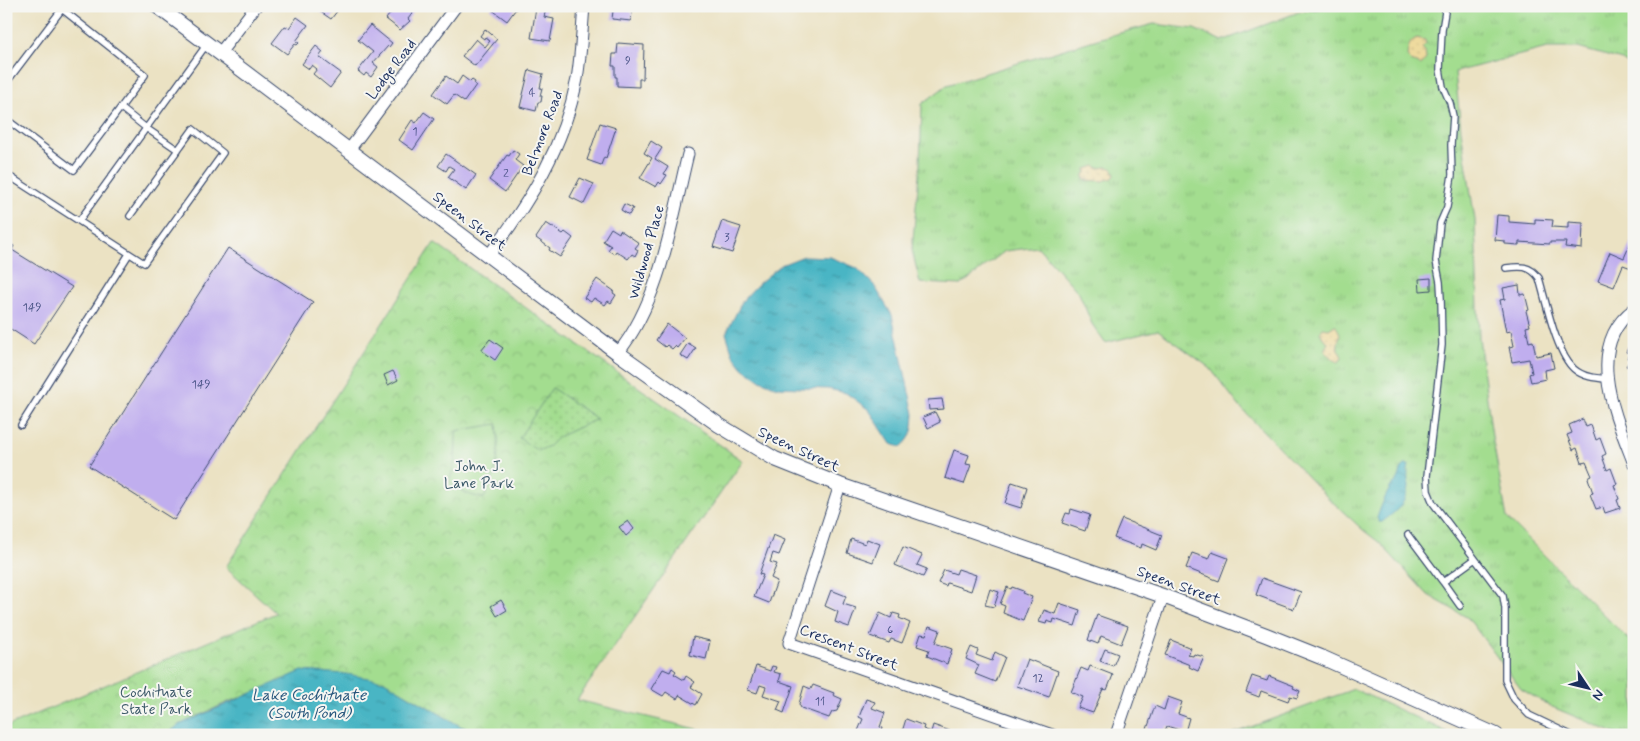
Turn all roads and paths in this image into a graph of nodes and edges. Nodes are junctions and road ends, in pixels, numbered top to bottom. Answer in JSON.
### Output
{"nodes":[{"id":1,"x":157,"y":6,"type":"edge"},
{"id":2,"x":256,"y":6,"type":"edge"},
{"id":3,"x":456,"y":6,"type":"edge"},
{"id":4,"x":584,"y":6,"type":"edge"},
{"id":5,"x":1446,"y":6,"type":"edge"},
{"id":6,"x":207,"y":44,"type":"junction"},
{"id":7,"x":220,"y":54,"type":"junction"},
{"id":8,"x":6,"y":83,"type":"edge"},
{"id":9,"x":121,"y":108,"type":"junction"},
{"id":10,"x":6,"y":119,"type":"edge"},
{"id":11,"x":146,"y":128,"type":"junction"},
{"id":12,"x":178,"y":150,"type":"junction"},
{"id":13,"x":349,"y":150,"type":"junction"},
{"id":14,"x":688,"y":154,"type":"dead end"},
{"id":15,"x":6,"y":174,"type":"edge"},
{"id":16,"x":130,"y":216,"type":"dead end"},
{"id":17,"x":79,"y":221,"type":"junction"},
{"id":18,"x":129,"y":254,"type":"junction"},
{"id":19,"x":489,"y":256,"type":"junction"},
{"id":20,"x":1506,"y":268,"type":"dead end"},
{"id":21,"x":1634,"y":309,"type":"edge"},
{"id":22,"x":618,"y":352,"type":"junction"},
{"id":23,"x":1607,"y":379,"type":"junction"},
{"id":24,"x":21,"y":426,"type":"dead end"},
{"id":25,"x":1634,"y":464,"type":"edge"},
{"id":26,"x":840,"y":485,"type":"junction"},
{"id":27,"x":1408,"y":535,"type":"dead end"},
{"id":28,"x":1475,"y":559,"type":"junction"},
{"id":29,"x":1443,"y":582,"type":"junction"},
{"id":30,"x":1163,"y":596,"type":"junction"},
{"id":31,"x":1460,"y":606,"type":"dead end"},
{"id":32,"x":1052,"y":735,"type":"edge"},
{"id":33,"x":1116,"y":735,"type":"edge"},
{"id":34,"x":1496,"y":735,"type":"edge"},
{"id":35,"x":1571,"y":735,"type":"edge"}],
"edges":[{"from":1,"to":6,"type":"street","name":"Speen Street"},
{"from":2,"to":7,"type":"street"},
{"from":3,"to":13,"type":"street","name":"Lodge Road"},
{"from":4,"to":19,"type":"street","name":"Belmore Road"},
{"from":5,"to":28,"type":"lane"},
{"from":6,"to":7,"type":"street","name":"Speen Street"},
{"from":6,"to":11,"type":"lane"},
{"from":7,"to":13,"type":"street","name":"Speen Street"},
{"from":8,"to":9,"type":"lane"},
{"from":9,"to":10,"type":"lane"},
{"from":9,"to":11,"type":"lane"},
{"from":11,"to":12,"type":"lane"},
{"from":11,"to":17,"type":"lane"},
{"from":12,"to":16,"type":"lane"},
{"from":12,"to":18,"type":"lane"},
{"from":13,"to":19,"type":"street","name":"Speen Street"},
{"from":14,"to":22,"type":"street","name":"Wildwood Place"},
{"from":15,"to":17,"type":"lane"},
{"from":17,"to":18,"type":"lane"},
{"from":18,"to":24,"type":"lane"},
{"from":19,"to":22,"type":"street","name":"Speen Street"},
{"from":20,"to":23,"type":"lane"},
{"from":21,"to":23,"type":"street"},
{"from":22,"to":26,"type":"street","name":"Speen Street"},
{"from":23,"to":25,"type":"street"},
{"from":26,"to":30,"type":"street","name":"Speen Street"},
{"from":26,"to":32,"type":"street","name":"Crescent Street"},
{"from":27,"to":29,"type":"lane"},
{"from":28,"to":29,"type":"lane"},
{"from":28,"to":35,"type":"lane"},
{"from":29,"to":31,"type":"lane"},
{"from":30,"to":33,"type":"street"},
{"from":30,"to":34,"type":"street","name":"Speen Street"}]}
